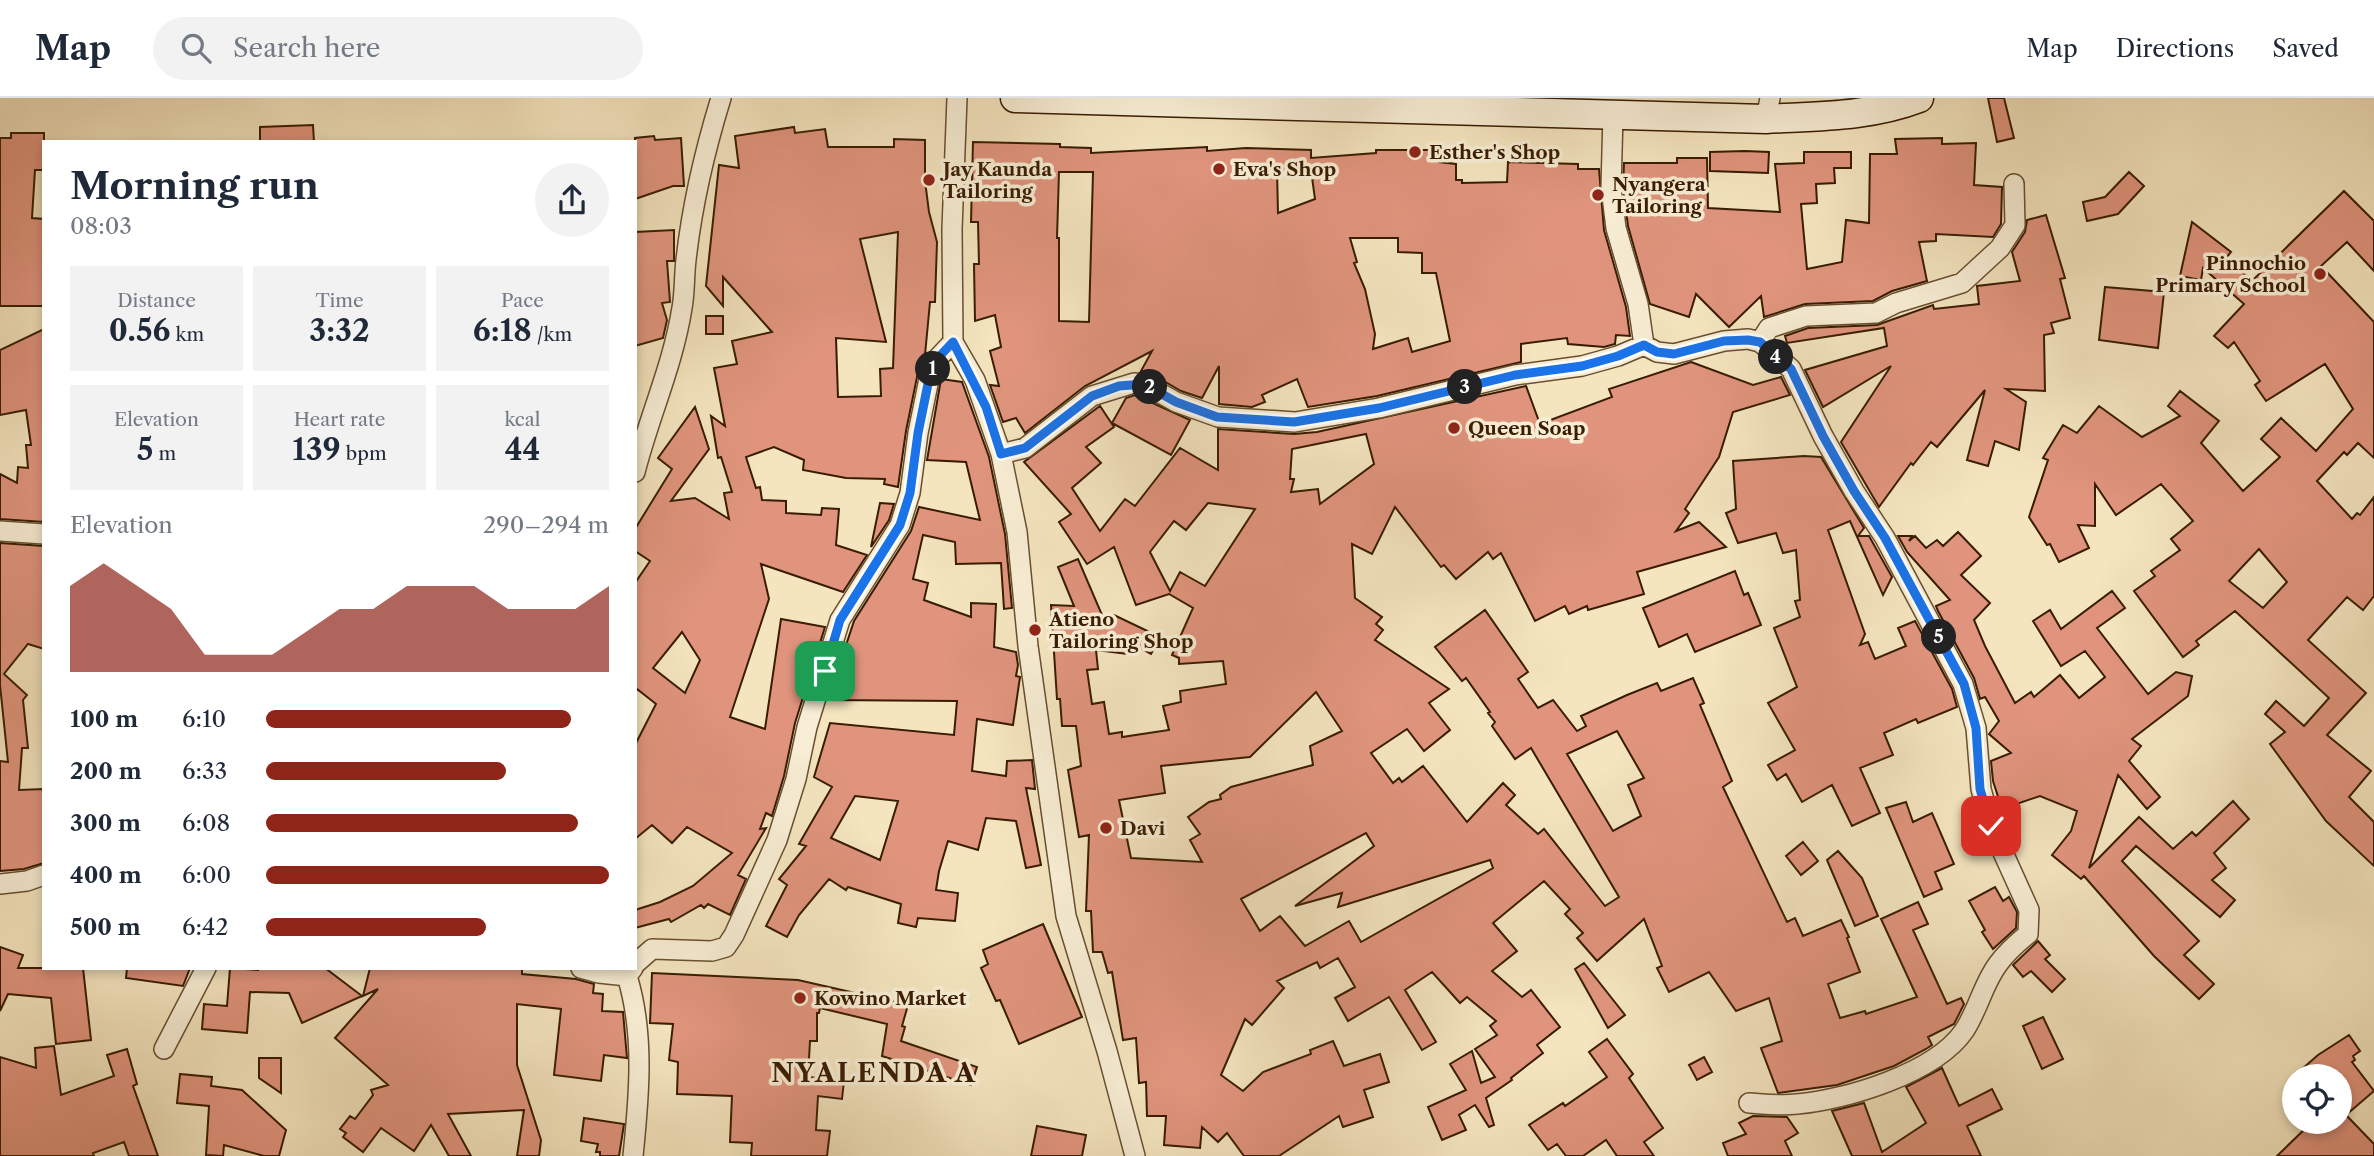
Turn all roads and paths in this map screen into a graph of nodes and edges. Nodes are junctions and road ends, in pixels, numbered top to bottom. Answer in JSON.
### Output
{"nodes":[{"id":1,"x":721,"y":98,"type":"edge"},
{"id":2,"x":957,"y":98,"type":"edge"},
{"id":3,"x":1015,"y":98,"type":"edge"},
{"id":4,"x":1919,"y":98,"type":"edge"},
{"id":5,"x":1768,"y":108,"type":"edge"},
{"id":6,"x":1613,"y":115,"type":"junction"},
{"id":7,"x":2014,"y":184,"type":"dead end"},
{"id":8,"x":953,"y":342,"type":"junction"},
{"id":9,"x":1760,"y":342,"type":"junction"},
{"id":10,"x":1644,"y":345,"type":"junction"},
{"id":11,"x":1001,"y":454,"type":"junction"},
{"id":12,"x":637,"y":465,"type":"edge"},
{"id":13,"x":0,"y":531,"type":"edge"},
{"id":14,"x":42,"y":534,"type":"edge"},
{"id":15,"x":42,"y":876,"type":"edge"},
{"id":16,"x":0,"y":884,"type":"edge"},
{"id":17,"x":637,"y":964,"type":"edge"},
{"id":18,"x":205,"y":970,"type":"edge"},
{"id":19,"x":587,"y":970,"type":"edge"},
{"id":20,"x":625,"y":970,"type":"edge"},
{"id":21,"x":632,"y":970,"type":"edge"},
{"id":22,"x":164,"y":1049,"type":"dead end"},
{"id":23,"x":1749,"y":1104,"type":"dead end"},
{"id":24,"x":633,"y":1156,"type":"edge"},
{"id":25,"x":1135,"y":1156,"type":"edge"}],
"edges":[{"from":1,"to":12,"type":"street"},
{"from":2,"to":8,"type":"street"},
{"from":3,"to":6,"type":"main road"},
{"from":4,"to":5,"type":"main road"},
{"from":5,"to":6,"type":"main road"},
{"from":6,"to":10,"type":"street"},
{"from":7,"to":9,"type":"street"},
{"from":8,"to":11,"type":"street"},
{"from":8,"to":17,"type":"street"},
{"from":9,"to":10,"type":"street"},
{"from":9,"to":23,"type":"street"},
{"from":10,"to":11,"type":"street"},
{"from":11,"to":25,"type":"street"},
{"from":13,"to":14,"type":"street"},
{"from":15,"to":16,"type":"street"},
{"from":18,"to":22,"type":"street"},
{"from":19,"to":20,"type":"street"},
{"from":21,"to":24,"type":"street"}]}
